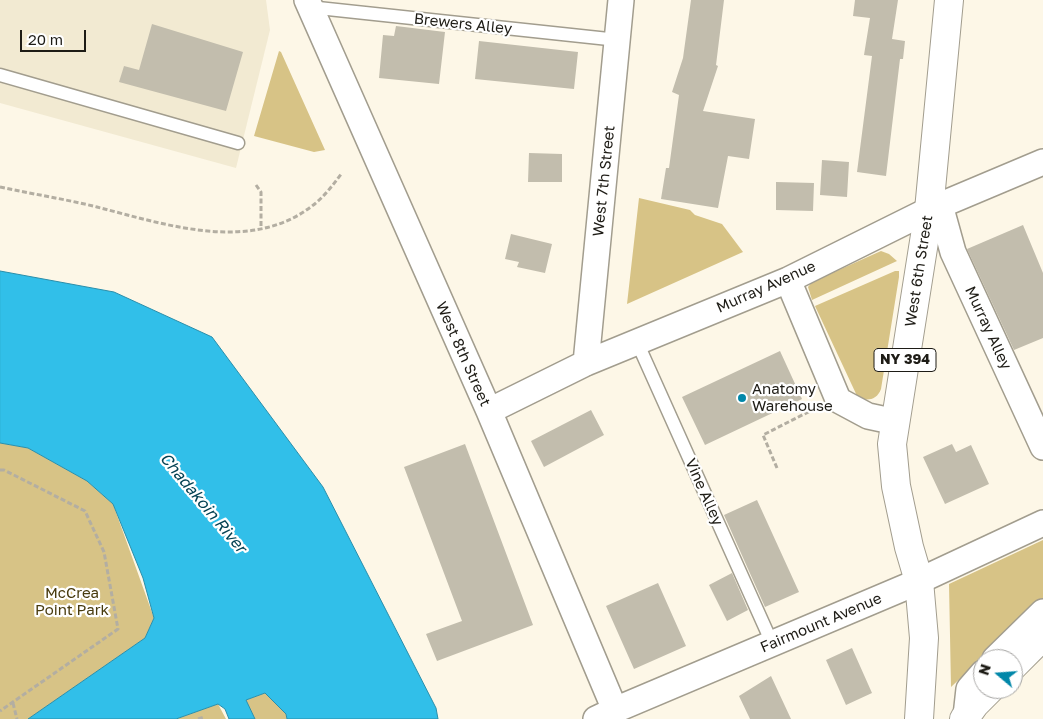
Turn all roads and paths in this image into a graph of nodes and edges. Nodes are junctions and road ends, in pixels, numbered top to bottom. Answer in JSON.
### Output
{"nodes":[{"id":1,"x":621,"y":0,"type":"edge"},
{"id":2,"x":949,"y":0,"type":"edge"},
{"id":3,"x":308,"y":4,"type":"edge"},
{"id":4,"x":618,"y":40,"type":"junction"},
{"id":5,"x":0,"y":75,"type":"edge"},
{"id":6,"x":238,"y":143,"type":"dead end"},
{"id":7,"x":1043,"y":162,"type":"edge"},
{"id":8,"x":342,"y":173,"type":"dead end"},
{"id":9,"x":256,"y":185,"type":"dead end"},
{"id":10,"x":0,"y":188,"type":"edge"},
{"id":11,"x":934,"y":208,"type":"junction"},
{"id":12,"x":261,"y":229,"type":"junction"},
{"id":13,"x":788,"y":280,"type":"junction"},
{"id":14,"x":637,"y":342,"type":"junction"},
{"id":15,"x":586,"y":363,"type":"junction"},
{"id":16,"x":837,"y":398,"type":"junction"},
{"id":17,"x":489,"y":411,"type":"junction"},
{"id":18,"x":896,"y":422,"type":"junction"},
{"id":19,"x":1043,"y":447,"type":"edge"},
{"id":20,"x":777,"y":468,"type":"dead end"},
{"id":21,"x":0,"y":470,"type":"edge"},
{"id":22,"x":1043,"y":523,"type":"edge"},
{"id":23,"x":919,"y":581,"type":"junction"},
{"id":24,"x":1043,"y":612,"type":"edge"},
{"id":25,"x":1043,"y":636,"type":"edge"},
{"id":26,"x":772,"y":643,"type":"junction"},
{"id":27,"x":1005,"y":649,"type":"edge"},
{"id":28,"x":1023,"y":656,"type":"edge"},
{"id":29,"x":973,"y":685,"type":"edge"},
{"id":30,"x":980,"y":699,"type":"edge"},
{"id":31,"x":13,"y":703,"type":"junction"},
{"id":32,"x":0,"y":711,"type":"edge"},
{"id":33,"x":606,"y":714,"type":"edge"},
{"id":34,"x":204,"y":717,"type":"dead end"},
{"id":35,"x":965,"y":718,"type":"edge"},
{"id":36,"x":17,"y":719,"type":"edge"},
{"id":37,"x":198,"y":719,"type":"edge"},
{"id":38,"x":919,"y":719,"type":"edge"}],
"edges":[{"from":1,"to":4,"type":"street","name":"West 7th Street"},
{"from":2,"to":11,"type":"main road","name":"West 6th Street","number":"NY 394"},
{"from":3,"to":4,"type":"lane","name":"Brewers Alley"},
{"from":3,"to":17,"type":"street","name":"West 8th Street"},
{"from":4,"to":15,"type":"street","name":"West 7th Street"},
{"from":5,"to":6,"type":"lane"},
{"from":7,"to":11,"type":"street","name":"Murray Avenue"},
{"from":8,"to":12,"type":"path"},
{"from":9,"to":12,"type":"path"},
{"from":10,"to":12,"type":"path"},
{"from":11,"to":13,"type":"street","name":"Murray Avenue"},
{"from":11,"to":18,"type":"main road","name":"West 6th Street","number":"NY 394"},
{"from":11,"to":19,"type":"street","name":"Murray Alley"},
{"from":13,"to":14,"type":"street","name":"Murray Avenue"},
{"from":13,"to":16,"type":"street"},
{"from":14,"to":15,"type":"street","name":"Murray Avenue"},
{"from":14,"to":26,"type":"lane","name":"Vine Alley"},
{"from":15,"to":17,"type":"street","name":"Murray Avenue"},
{"from":16,"to":18,"type":"street"},
{"from":16,"to":20,"type":"path"},
{"from":17,"to":33,"type":"street","name":"West 8th Street"},
{"from":18,"to":23,"type":"main road","name":"West 6th Street","number":"NY 394"},
{"from":21,"to":31,"type":"path"},
{"from":22,"to":23,"type":"street","name":"Fairmount Avenue"},
{"from":23,"to":26,"type":"street","name":"Fairmount Avenue"},
{"from":23,"to":38,"type":"main road","name":"West 6th Street","number":"NY 394"},
{"from":24,"to":27,"type":"street"},
{"from":25,"to":28,"type":"main road"},
{"from":26,"to":33,"type":"street","name":"Fairmount Avenue"},
{"from":29,"to":35,"type":"street"},
{"from":30,"to":35,"type":"main road"},
{"from":31,"to":32,"type":"path"},
{"from":31,"to":36,"type":"path"},
{"from":34,"to":37,"type":"path"}]}
